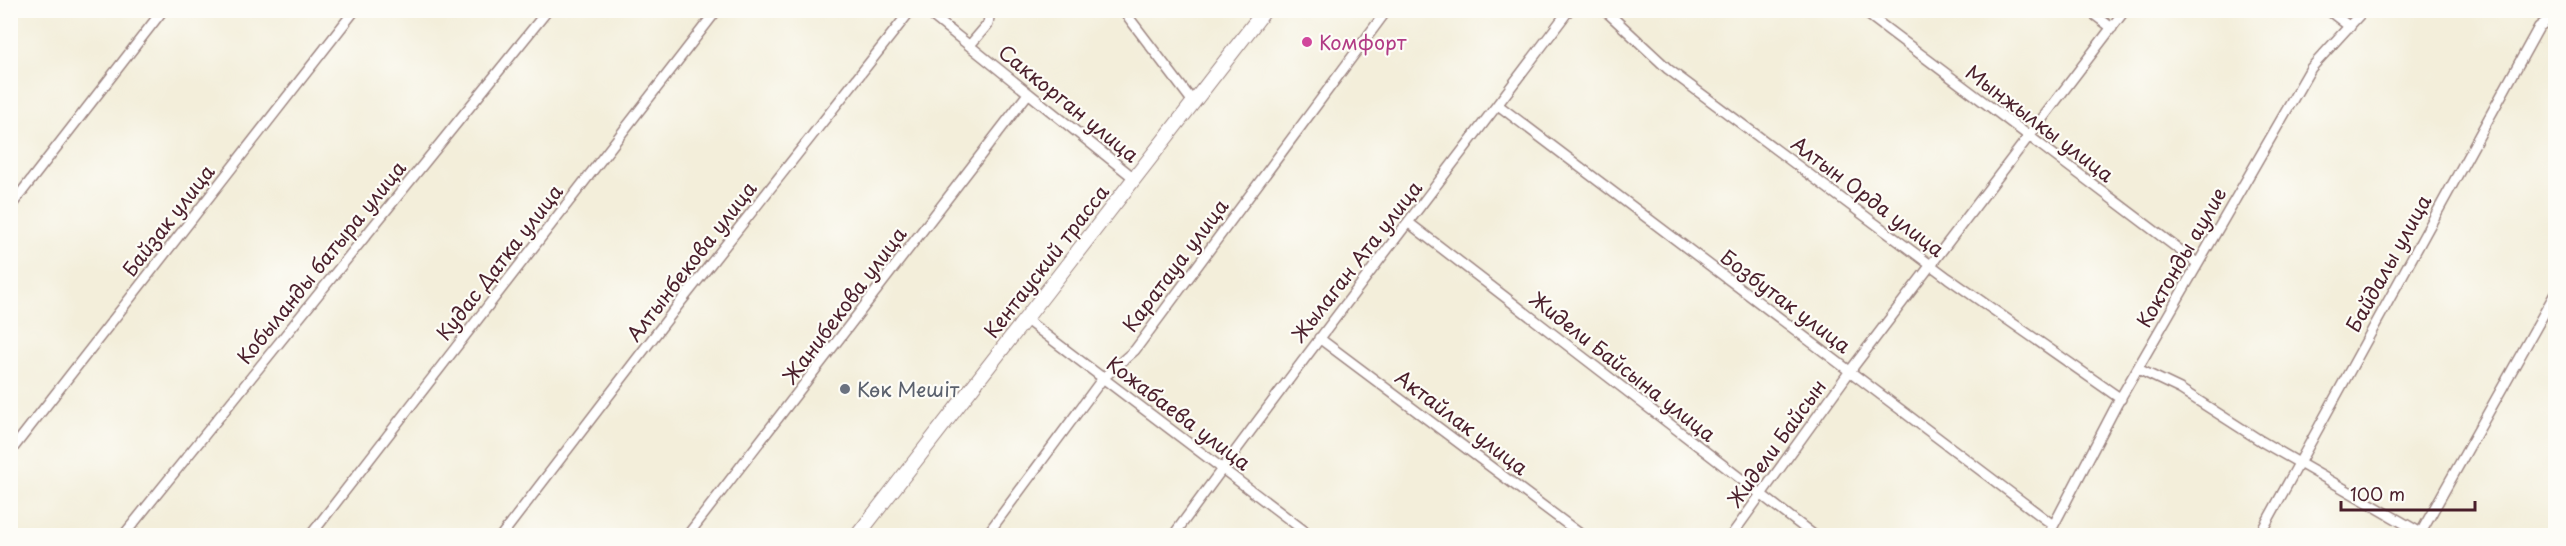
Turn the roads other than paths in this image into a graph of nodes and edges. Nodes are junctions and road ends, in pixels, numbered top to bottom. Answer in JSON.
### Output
{"nodes":[{"id":1,"x":163,"y":10,"type":"edge"},
{"id":2,"x":355,"y":10,"type":"edge"},
{"id":3,"x":548,"y":10,"type":"edge"},
{"id":4,"x":717,"y":10,"type":"edge"},
{"id":5,"x":911,"y":10,"type":"edge"},
{"id":6,"x":925,"y":10,"type":"edge"},
{"id":7,"x":990,"y":10,"type":"edge"},
{"id":8,"x":1123,"y":10,"type":"edge"},
{"id":9,"x":1387,"y":10,"type":"edge"},
{"id":10,"x":1569,"y":10,"type":"edge"},
{"id":11,"x":1602,"y":10,"type":"edge"},
{"id":12,"x":1862,"y":10,"type":"edge"},
{"id":13,"x":2088,"y":10,"type":"edge"},
{"id":14,"x":2125,"y":10,"type":"edge"},
{"id":15,"x":2328,"y":10,"type":"edge"},
{"id":16,"x":2364,"y":10,"type":"edge"},
{"id":17,"x":1261,"y":12,"type":"edge"},
{"id":18,"x":2556,"y":14,"type":"edge"},
{"id":19,"x":2350,"y":27,"type":"junction"},
{"id":20,"x":2112,"y":28,"type":"junction"},
{"id":21,"x":970,"y":45,"type":"junction"},
{"id":22,"x":1027,"y":95,"type":"junction"},
{"id":23,"x":1193,"y":102,"type":"junction"},
{"id":24,"x":1498,"y":105,"type":"junction"},
{"id":25,"x":2029,"y":137,"type":"junction"},
{"id":26,"x":1134,"y":178,"type":"junction"},
{"id":27,"x":10,"y":207,"type":"edge"},
{"id":28,"x":1409,"y":223,"type":"junction"},
{"id":29,"x":2197,"y":264,"type":"junction"},
{"id":30,"x":1931,"y":266,"type":"junction"},
{"id":31,"x":2556,"y":292,"type":"edge"},
{"id":32,"x":1025,"y":319,"type":"junction"},
{"id":33,"x":1319,"y":338,"type":"junction"},
{"id":34,"x":2138,"y":369,"type":"junction"},
{"id":35,"x":1850,"y":371,"type":"junction"},
{"id":36,"x":1103,"y":378,"type":"junction"},
{"id":37,"x":2121,"y":399,"type":"junction"},
{"id":38,"x":10,"y":452,"type":"edge"},
{"id":39,"x":2299,"y":463,"type":"junction"},
{"id":40,"x":1222,"y":468,"type":"junction"},
{"id":41,"x":1760,"y":495,"type":"junction"},
{"id":42,"x":2053,"y":525,"type":"junction"},
{"id":43,"x":2422,"y":535,"type":"edge"},
{"id":44,"x":123,"y":536,"type":"edge"},
{"id":45,"x":310,"y":536,"type":"edge"},
{"id":46,"x":501,"y":536,"type":"edge"},
{"id":47,"x":687,"y":536,"type":"edge"},
{"id":48,"x":858,"y":536,"type":"edge"},
{"id":49,"x":986,"y":536,"type":"edge"},
{"id":50,"x":1173,"y":536,"type":"edge"},
{"id":51,"x":1311,"y":536,"type":"edge"},
{"id":52,"x":1583,"y":536,"type":"edge"},
{"id":53,"x":1731,"y":536,"type":"edge"},
{"id":54,"x":1815,"y":536,"type":"edge"},
{"id":55,"x":2048,"y":536,"type":"edge"},
{"id":56,"x":2259,"y":536,"type":"edge"}],
"edges":[{"from":1,"to":27,"type":"street"},
{"from":2,"to":38,"type":"street","name":"Байзак улица"},
{"from":3,"to":44,"type":"street","name":"Кобыланды батыра улица"},
{"from":4,"to":45,"type":"street","name":"Кудас Датка улица"},
{"from":5,"to":46,"type":"street","name":"Алтынбекова улица"},
{"from":6,"to":21,"type":"street","name":"Саккорган улица"},
{"from":7,"to":21,"type":"street"},
{"from":8,"to":23,"type":"street"},
{"from":9,"to":36,"type":"street","name":"Каратауа улица"},
{"from":10,"to":24,"type":"street","name":"Жылаган Ата улица"},
{"from":11,"to":30,"type":"street","name":"Алтын Орда улица"},
{"from":12,"to":25,"type":"street","name":"Мынжылкы улица"},
{"from":13,"to":20,"type":"street"},
{"from":14,"to":20,"type":"street","name":"Жидели Байсын"},
{"from":15,"to":19,"type":"street"},
{"from":16,"to":19,"type":"street","name":"Коктонды аулие"},
{"from":17,"to":23,"type":"main road","name":"Кентауский трасса"},
{"from":18,"to":39,"type":"street","name":"Байдалы улица"},
{"from":19,"to":29,"type":"street","name":"Коктонды аулие"},
{"from":20,"to":25,"type":"street","name":"Жидели Байсын"},
{"from":21,"to":22,"type":"street","name":"Саккорган улица"},
{"from":22,"to":26,"type":"street","name":"Саккорган улица"},
{"from":22,"to":47,"type":"street","name":"Жанибекова улица"},
{"from":23,"to":26,"type":"main road","name":"Кентауский трасса"},
{"from":24,"to":28,"type":"street","name":"Жылаган Ата улица"},
{"from":24,"to":35,"type":"street","name":"Бозбутак улица"},
{"from":25,"to":29,"type":"street","name":"Мынжылкы улица"},
{"from":25,"to":30,"type":"street","name":"Жидели Байсын"},
{"from":26,"to":32,"type":"main road","name":"Кентауский трасса"},
{"from":28,"to":33,"type":"street","name":"Жылаган Ата улица"},
{"from":28,"to":41,"type":"street","name":"Жидели Байсына улица"},
{"from":29,"to":34,"type":"street","name":"Коктонды аулие"},
{"from":30,"to":35,"type":"street","name":"Жидели Байсын"},
{"from":30,"to":37,"type":"street","name":"Алтын Орда улица"},
{"from":31,"to":43,"type":"street"},
{"from":32,"to":36,"type":"street","name":"Кожабаева улица"},
{"from":32,"to":48,"type":"main road","name":"Кентауский трасса"},
{"from":33,"to":40,"type":"street","name":"Жылаган Ата улица"},
{"from":33,"to":52,"type":"street","name":"Актайлак улица"},
{"from":34,"to":37,"type":"street","name":"Коктонды аулие"},
{"from":34,"to":39,"type":"street"},
{"from":35,"to":41,"type":"street","name":"Жидели Байсын"},
{"from":35,"to":42,"type":"street","name":"Бозбутак улица"},
{"from":36,"to":40,"type":"street","name":"Кожабаева улица"},
{"from":36,"to":49,"type":"street","name":"Каратауа улица"},
{"from":37,"to":42,"type":"street","name":"Коктонды аулие"},
{"from":39,"to":43,"type":"street"},
{"from":39,"to":56,"type":"street","name":"Байдалы улица"},
{"from":40,"to":50,"type":"street","name":"Жылаган Ата улица"},
{"from":40,"to":51,"type":"street","name":"Кожабаева улица"},
{"from":41,"to":53,"type":"street","name":"Жидели Байсын"},
{"from":41,"to":54,"type":"street","name":"Жидели Байсына улица"},
{"from":42,"to":55,"type":"street","name":"Коктонды аулие"}]}
